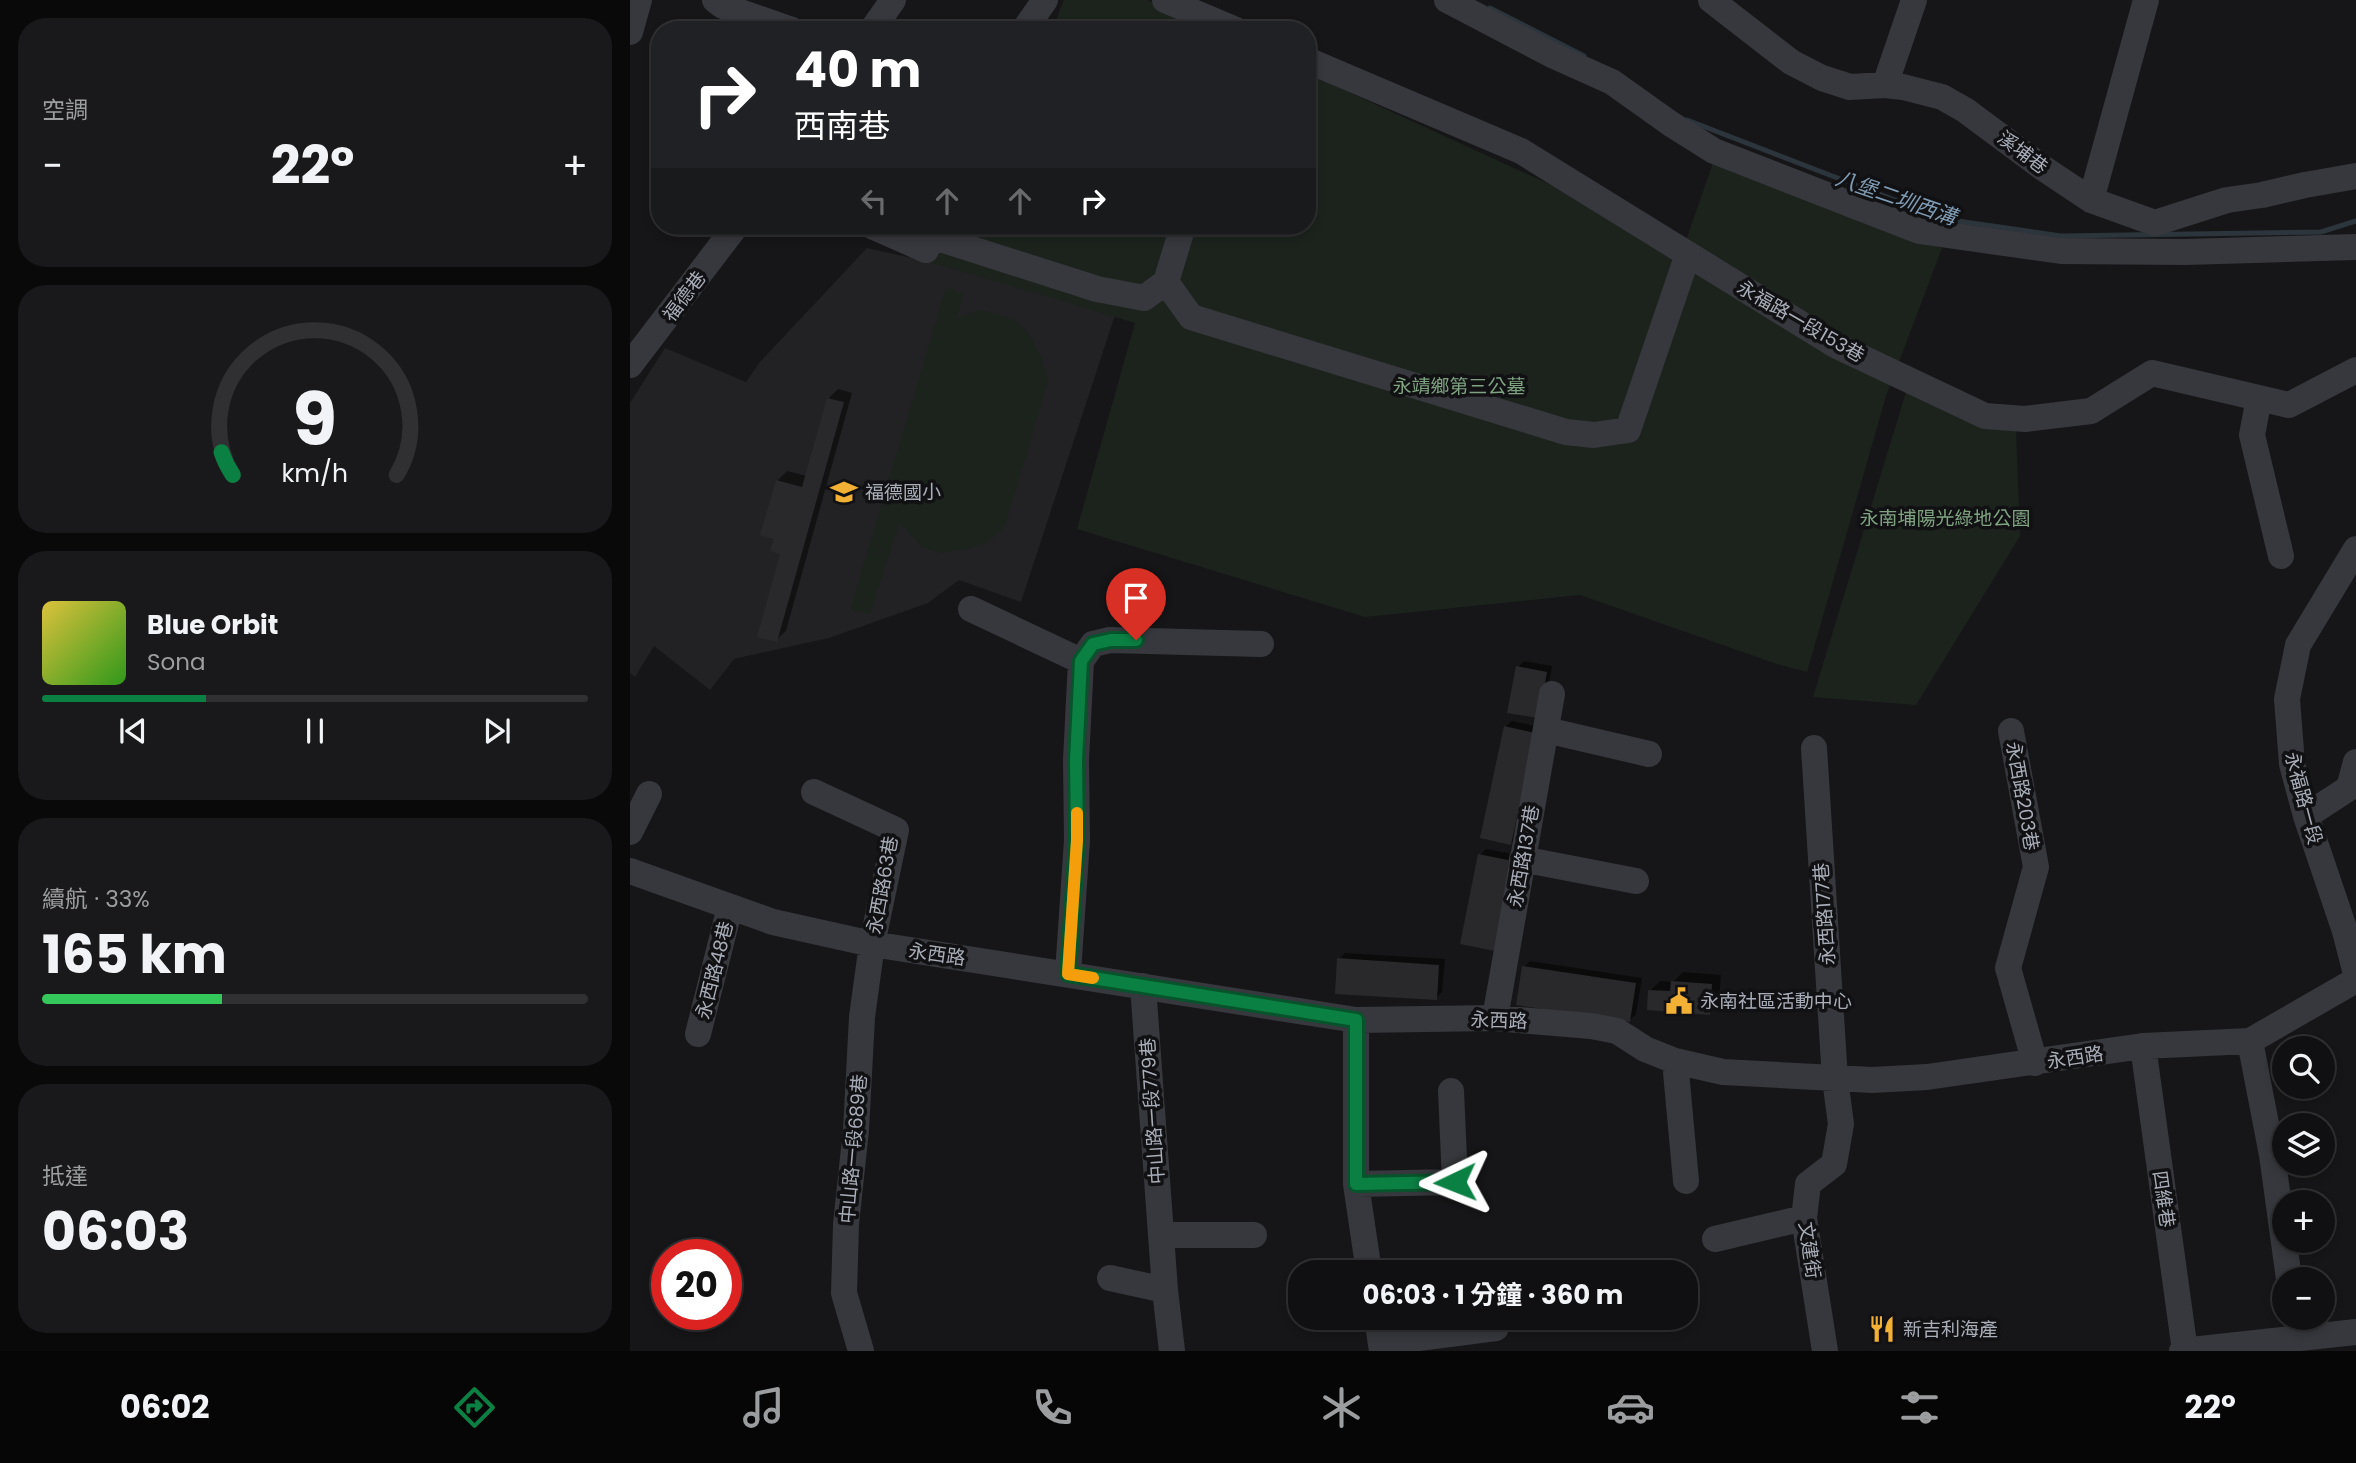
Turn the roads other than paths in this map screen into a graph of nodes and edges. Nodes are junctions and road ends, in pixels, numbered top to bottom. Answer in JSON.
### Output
{"nodes":[{"id":1,"x":639,"y":0,"type":"edge"},
{"id":2,"x":715,"y":0,"type":"edge"},
{"id":3,"x":893,"y":0,"type":"edge"},
{"id":4,"x":1045,"y":0,"type":"edge"},
{"id":5,"x":1165,"y":0,"type":"edge"},
{"id":6,"x":1447,"y":0,"type":"edge"},
{"id":7,"x":1711,"y":0,"type":"edge"},
{"id":8,"x":1914,"y":0,"type":"edge"},
{"id":9,"x":2146,"y":0,"type":"edge"},
{"id":10,"x":766,"y":21,"type":"edge"},
{"id":11,"x":878,"y":21,"type":"edge"},
{"id":12,"x":1030,"y":21,"type":"edge"},
{"id":13,"x":1215,"y":21,"type":"edge"},
{"id":14,"x":630,"y":32,"type":"edge"},
{"id":15,"x":1316,"y":64,"type":"edge"},
{"id":16,"x":1885,"y":85,"type":"junction"},
{"id":17,"x":2356,"y":176,"type":"edge"},
{"id":18,"x":2091,"y":200,"type":"junction"},
{"id":19,"x":729,"y":235,"type":"edge"},
{"id":20,"x":892,"y":235,"type":"edge"},
{"id":21,"x":932,"y":235,"type":"edge"},
{"id":22,"x":944,"y":235,"type":"edge"},
{"id":23,"x":1180,"y":235,"type":"edge"},
{"id":24,"x":2356,"y":247,"type":"edge"},
{"id":25,"x":1688,"y":254,"type":"junction"},
{"id":26,"x":1166,"y":282,"type":"junction"},
{"id":27,"x":633,"y":359,"type":"edge"},
{"id":28,"x":2356,"y":370,"type":"edge"},
{"id":29,"x":2259,"y":398,"type":"junction"},
{"id":30,"x":2281,"y":556,"type":"dead end"},
{"id":31,"x":2353,"y":559,"type":"edge"},
{"id":32,"x":971,"y":609,"type":"dead end"},
{"id":33,"x":1261,"y":643,"type":"dead end"},
{"id":34,"x":1081,"y":661,"type":"junction"},
{"id":35,"x":1552,"y":694,"type":"dead end"},
{"id":36,"x":1546,"y":730,"type":"junction"},
{"id":37,"x":2011,"y":731,"type":"dead end"},
{"id":38,"x":1814,"y":748,"type":"dead end"},
{"id":39,"x":1649,"y":754,"type":"dead end"},
{"id":40,"x":2356,"y":762,"type":"edge"},
{"id":41,"x":814,"y":792,"type":"dead end"},
{"id":42,"x":649,"y":793,"type":"dead end"},
{"id":43,"x":2306,"y":816,"type":"junction"},
{"id":44,"x":630,"y":832,"type":"edge"},
{"id":45,"x":1522,"y":859,"type":"junction"},
{"id":46,"x":630,"y":871,"type":"edge"},
{"id":47,"x":1636,"y":881,"type":"dead end"},
{"id":48,"x":730,"y":907,"type":"junction"},
{"id":49,"x":2350,"y":922,"type":"edge"},
{"id":50,"x":872,"y":944,"type":"junction"},
{"id":51,"x":1068,"y":974,"type":"junction"},
{"id":52,"x":2356,"y":974,"type":"edge"},
{"id":53,"x":2356,"y":980,"type":"edge"},
{"id":54,"x":1143,"y":986,"type":"junction"},
{"id":55,"x":1495,"y":1018,"type":"junction"},
{"id":56,"x":1356,"y":1020,"type":"junction"},
{"id":57,"x":698,"y":1034,"type":"dead end"},
{"id":58,"x":2250,"y":1041,"type":"junction"},
{"id":59,"x":2143,"y":1046,"type":"junction"},
{"id":60,"x":1675,"y":1061,"type":"junction"},
{"id":61,"x":2035,"y":1063,"type":"junction"},
{"id":62,"x":1835,"y":1079,"type":"junction"},
{"id":63,"x":1451,"y":1090,"type":"dead end"},
{"id":64,"x":1686,"y":1181,"type":"dead end"},
{"id":65,"x":1356,"y":1184,"type":"junction"},
{"id":66,"x":1804,"y":1218,"type":"junction"},
{"id":67,"x":1161,"y":1235,"type":"junction"},
{"id":68,"x":1254,"y":1235,"type":"dead end"},
{"id":69,"x":1715,"y":1239,"type":"dead end"},
{"id":70,"x":1367,"y":1260,"type":"edge"},
{"id":71,"x":2287,"y":1267,"type":"edge"},
{"id":72,"x":1110,"y":1278,"type":"dead end"},
{"id":73,"x":1165,"y":1290,"type":"junction"},
{"id":74,"x":1470,"y":1330,"type":"edge"},
{"id":75,"x":2356,"y":1332,"type":"edge"},
{"id":76,"x":2297,"y":1336,"type":"edge"},
{"id":77,"x":1380,"y":1337,"type":"edge"},
{"id":78,"x":861,"y":1351,"type":"edge"},
{"id":79,"x":1172,"y":1351,"type":"edge"},
{"id":80,"x":1825,"y":1351,"type":"edge"},
{"id":81,"x":2184,"y":1351,"type":"edge"}],
"edges":[{"from":1,"to":14,"type":"street"},
{"from":2,"to":10,"type":"street"},
{"from":3,"to":11,"type":"street"},
{"from":4,"to":12,"type":"street"},
{"from":5,"to":13,"type":"street"},
{"from":6,"to":24,"type":"street"},
{"from":7,"to":16,"type":"street","name":"溪埔巷"},
{"from":8,"to":16,"type":"street"},
{"from":9,"to":18,"type":"street"},
{"from":15,"to":25,"type":"street","name":"永福路一段153巷"},
{"from":16,"to":18,"type":"street","name":"溪埔巷"},
{"from":17,"to":18,"type":"street","name":"溪埔巷"},
{"from":19,"to":27,"type":"street","name":"福德巷"},
{"from":20,"to":21,"type":"street"},
{"from":22,"to":26,"type":"street"},
{"from":23,"to":26,"type":"street"},
{"from":25,"to":26,"type":"street"},
{"from":25,"to":29,"type":"street","name":"永福路一段153巷"},
{"from":28,"to":29,"type":"street","name":"永福路一段153巷"},
{"from":29,"to":30,"type":"street"},
{"from":31,"to":43,"type":"street","name":"永福路一段"},
{"from":32,"to":34,"type":"street"},
{"from":33,"to":34,"type":"street"},
{"from":34,"to":51,"type":"street"},
{"from":35,"to":36,"type":"street","name":"永西路137巷"},
{"from":36,"to":39,"type":"street"},
{"from":36,"to":45,"type":"street","name":"永西路137巷"},
{"from":37,"to":61,"type":"street","name":"永西路203巷"},
{"from":38,"to":62,"type":"street","name":"永西路177巷"},
{"from":40,"to":43,"type":"street"},
{"from":41,"to":50,"type":"street","name":"永西路63巷"},
{"from":42,"to":44,"type":"street"},
{"from":43,"to":49,"type":"street","name":"永福路一段"},
{"from":45,"to":47,"type":"street"},
{"from":45,"to":55,"type":"street","name":"永西路137巷"},
{"from":46,"to":48,"type":"street","name":"永西路"},
{"from":48,"to":50,"type":"street","name":"永西路"},
{"from":48,"to":57,"type":"street","name":"永西路48巷"},
{"from":49,"to":52,"type":"street","name":"永福路一段"},
{"from":50,"to":51,"type":"street","name":"永西路"},
{"from":50,"to":78,"type":"street","name":"中山路一段689巷"},
{"from":51,"to":54,"type":"street","name":"永西路"},
{"from":53,"to":58,"type":"street","name":"永西路"},
{"from":54,"to":56,"type":"street","name":"永西路"},
{"from":54,"to":67,"type":"street","name":"中山路一段779巷"},
{"from":55,"to":56,"type":"street","name":"永西路"},
{"from":55,"to":60,"type":"street","name":"永西路"},
{"from":56,"to":65,"type":"street"},
{"from":58,"to":59,"type":"street","name":"永西路"},
{"from":58,"to":71,"type":"street"},
{"from":59,"to":61,"type":"street","name":"永西路"},
{"from":59,"to":81,"type":"street","name":"四維巷"},
{"from":60,"to":62,"type":"street","name":"永西路"},
{"from":60,"to":64,"type":"street"},
{"from":61,"to":62,"type":"street","name":"永西路"},
{"from":62,"to":66,"type":"street","name":"文建街"},
{"from":63,"to":65,"type":"street"},
{"from":65,"to":70,"type":"street"},
{"from":66,"to":69,"type":"street"},
{"from":66,"to":80,"type":"street","name":"文建街"},
{"from":67,"to":68,"type":"street"},
{"from":67,"to":73,"type":"street","name":"中山路一段779巷"},
{"from":72,"to":73,"type":"street"},
{"from":73,"to":79,"type":"street","name":"中山路一段779巷"},
{"from":74,"to":77,"type":"street"},
{"from":75,"to":76,"type":"street"},
{"from":76,"to":81,"type":"street"}]}
